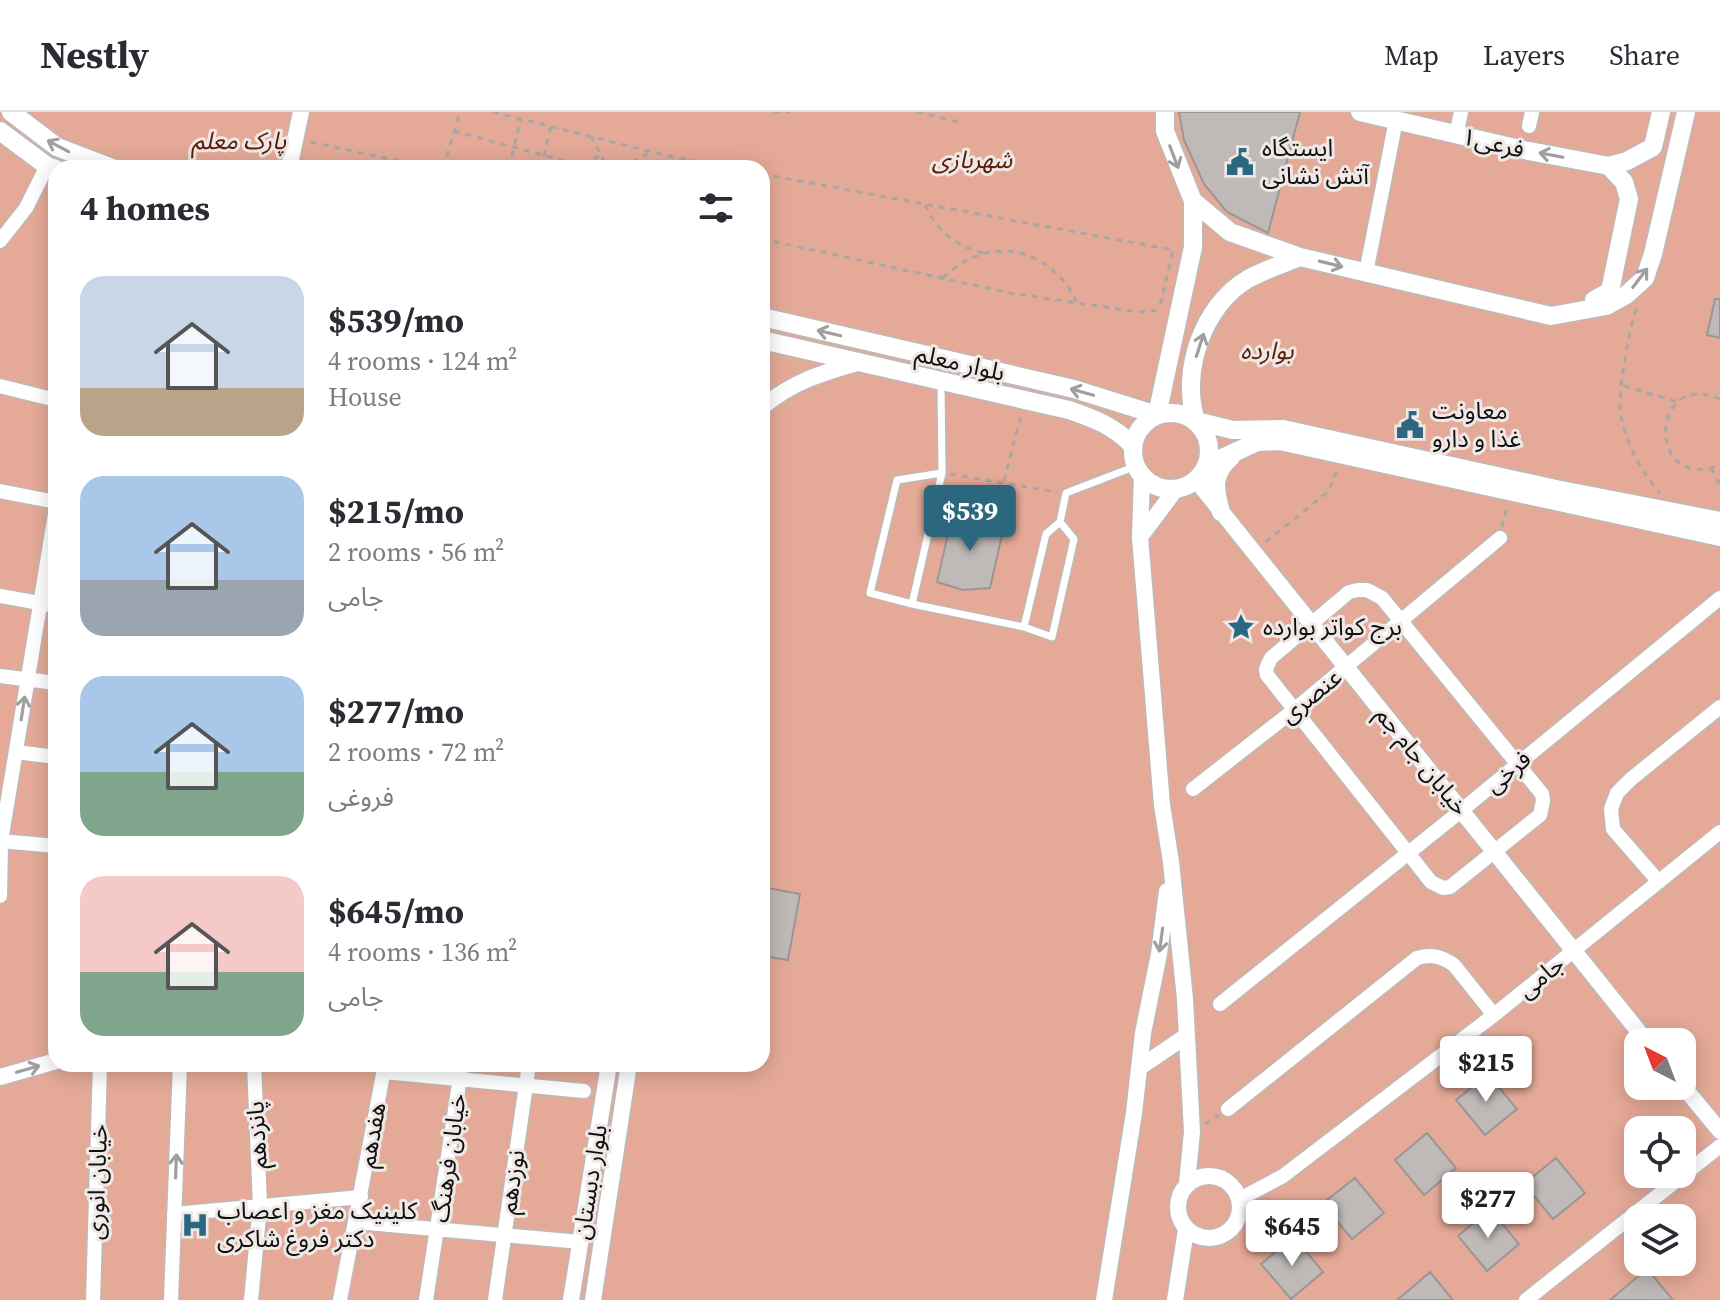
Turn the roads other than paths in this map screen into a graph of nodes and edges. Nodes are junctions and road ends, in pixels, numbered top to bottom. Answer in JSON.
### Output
{"nodes":[{"id":1,"x":11,"y":112,"type":"edge"},
{"id":2,"x":301,"y":112,"type":"edge"},
{"id":3,"x":1165,"y":112,"type":"edge"},
{"id":4,"x":1360,"y":112,"type":"edge"},
{"id":5,"x":1461,"y":112,"type":"edge"},
{"id":6,"x":1661,"y":112,"type":"edge"},
{"id":7,"x":1686,"y":112,"type":"edge"},
{"id":8,"x":1396,"y":120,"type":"junction"},
{"id":9,"x":0,"y":131,"type":"edge"},
{"id":10,"x":1456,"y":135,"type":"junction"},
{"id":11,"x":91,"y":160,"type":"edge"},
{"id":12,"x":291,"y":160,"type":"edge"},
{"id":13,"x":1618,"y":164,"type":"junction"},
{"id":14,"x":48,"y":166,"type":"edge"},
{"id":15,"x":48,"y":173,"type":"edge"},
{"id":16,"x":1193,"y":201,"type":"junction"},
{"id":17,"x":0,"y":241,"type":"edge"},
{"id":18,"x":1300,"y":257,"type":"junction"},
{"id":19,"x":1366,"y":273,"type":"junction"},
{"id":20,"x":1574,"y":311,"type":"junction"},
{"id":21,"x":770,"y":319,"type":"edge"},
{"id":22,"x":770,"y":342,"type":"edge"},
{"id":23,"x":860,"y":362,"type":"junction"},
{"id":24,"x":941,"y":381,"type":"junction"},
{"id":25,"x":0,"y":386,"type":"edge"},
{"id":26,"x":48,"y":398,"type":"edge"},
{"id":27,"x":770,"y":400,"type":"edge"},
{"id":28,"x":1157,"y":415,"type":"junction"},
{"id":29,"x":1196,"y":421,"type":"junction"},
{"id":30,"x":1133,"y":446,"type":"junction"},
{"id":31,"x":1243,"y":448,"type":"junction"},
{"id":32,"x":1139,"y":471,"type":"junction"},
{"id":33,"x":942,"y":473,"type":"junction"},
{"id":34,"x":1202,"y":473,"type":"junction"},
{"id":35,"x":1176,"y":489,"type":"junction"},
{"id":36,"x":0,"y":491,"type":"edge"},
{"id":37,"x":48,"y":500,"type":"edge"},
{"id":38,"x":1221,"y":512,"type":"junction"},
{"id":39,"x":1720,"y":521,"type":"edge"},
{"id":40,"x":1060,"y":522,"type":"junction"},
{"id":41,"x":1140,"y":537,"type":"junction"},
{"id":42,"x":1720,"y":537,"type":"edge"},
{"id":43,"x":1500,"y":538,"type":"road end"},
{"id":44,"x":48,"y":556,"type":"edge"},
{"id":45,"x":0,"y":596,"type":"edge"},
{"id":46,"x":1720,"y":598,"type":"edge"},
{"id":47,"x":40,"y":603,"type":"junction"},
{"id":48,"x":48,"y":604,"type":"edge"},
{"id":49,"x":912,"y":604,"type":"junction"},
{"id":50,"x":1401,"y":621,"type":"junction"},
{"id":51,"x":1312,"y":624,"type":"junction"},
{"id":52,"x":1024,"y":627,"type":"junction"},
{"id":53,"x":1347,"y":667,"type":"junction"},
{"id":54,"x":0,"y":676,"type":"edge"},
{"id":55,"x":28,"y":679,"type":"junction"},
{"id":56,"x":48,"y":682,"type":"edge"},
{"id":57,"x":1720,"y":707,"type":"edge"},
{"id":58,"x":1294,"y":710,"type":"junction"},
{"id":59,"x":16,"y":752,"type":"junction"},
{"id":60,"x":48,"y":756,"type":"edge"},
{"id":61,"x":1519,"y":763,"type":"junction"},
{"id":62,"x":1193,"y":789,"type":"dead end"},
{"id":63,"x":1462,"y":810,"type":"junction"},
{"id":64,"x":1720,"y":832,"type":"edge"},
{"id":65,"x":1,"y":841,"type":"edge"},
{"id":66,"x":48,"y":845,"type":"edge"},
{"id":67,"x":1495,"y":852,"type":"junction"},
{"id":68,"x":1408,"y":854,"type":"junction"},
{"id":69,"x":1171,"y":862,"type":"junction"},
{"id":70,"x":1659,"y":882,"type":"junction"},
{"id":71,"x":0,"y":896,"type":"edge"},
{"id":72,"x":1573,"y":951,"type":"junction"},
{"id":73,"x":1220,"y":1004,"type":"dead end"},
{"id":74,"x":1494,"y":1015,"type":"junction"},
{"id":75,"x":1636,"y":1028,"type":"edge"},
{"id":76,"x":1186,"y":1036,"type":"junction"},
{"id":77,"x":48,"y":1063,"type":"edge"},
{"id":78,"x":1139,"y":1068,"type":"junction"},
{"id":79,"x":100,"y":1072,"type":"edge"},
{"id":80,"x":180,"y":1072,"type":"edge"},
{"id":81,"x":254,"y":1072,"type":"edge"},
{"id":82,"x":384,"y":1072,"type":"edge"},
{"id":83,"x":410,"y":1072,"type":"edge"},
{"id":84,"x":461,"y":1072,"type":"edge"},
{"id":85,"x":528,"y":1072,"type":"edge"},
{"id":86,"x":608,"y":1072,"type":"edge"},
{"id":87,"x":628,"y":1072,"type":"edge"},
{"id":88,"x":0,"y":1077,"type":"edge"},
{"id":89,"x":460,"y":1080,"type":"junction"},
{"id":90,"x":525,"y":1087,"type":"junction"},
{"id":91,"x":584,"y":1091,"type":"dead end"},
{"id":92,"x":1694,"y":1100,"type":"edge"},
{"id":93,"x":1228,"y":1109,"type":"road end"},
{"id":94,"x":1720,"y":1131,"type":"edge"},
{"id":95,"x":1720,"y":1146,"type":"edge"},
{"id":96,"x":1187,"y":1184,"type":"junction"},
{"id":97,"x":361,"y":1197,"type":"junction"},
{"id":98,"x":1240,"y":1199,"type":"junction"},
{"id":99,"x":260,"y":1206,"type":"junction"},
{"id":100,"x":174,"y":1214,"type":"junction"},
{"id":101,"x":356,"y":1222,"type":"junction"},
{"id":102,"x":438,"y":1230,"type":"junction"},
{"id":103,"x":1186,"y":1230,"type":"junction"},
{"id":104,"x":504,"y":1236,"type":"junction"},
{"id":105,"x":581,"y":1242,"type":"junction"},
{"id":106,"x":93,"y":1300,"type":"edge"},
{"id":107,"x":171,"y":1300,"type":"edge"},
{"id":108,"x":251,"y":1300,"type":"edge"},
{"id":109,"x":340,"y":1300,"type":"edge"},
{"id":110,"x":426,"y":1300,"type":"edge"},
{"id":111,"x":495,"y":1300,"type":"edge"},
{"id":112,"x":571,"y":1300,"type":"edge"},
{"id":113,"x":593,"y":1300,"type":"edge"},
{"id":114,"x":1104,"y":1300,"type":"edge"},
{"id":115,"x":1175,"y":1300,"type":"edge"},
{"id":116,"x":1526,"y":1300,"type":"edge"}],
"edges":[{"from":11,"to":1,"type":"main road","one_way":true},
{"from":2,"to":12,"type":"street"},
{"from":3,"to":16,"type":"main road","one_way":true},
{"from":4,"to":8,"type":"main road","name":"فرعی۱"},
{"from":5,"to":10,"type":"street"},
{"from":6,"to":13,"type":"main road"},
{"from":20,"to":7,"type":"main road","one_way":true},
{"from":8,"to":10,"type":"main road","name":"فرعی۱"},
{"from":8,"to":19,"type":"street"},
{"from":9,"to":14,"type":"main road"},
{"from":13,"to":10,"type":"main road","name":"فرعی۱","one_way":true},
{"from":13,"to":20,"type":"main road"},
{"from":15,"to":17,"type":"street"},
{"from":16,"to":18,"type":"main road"},
{"from":16,"to":28,"type":"main road"},
{"from":18,"to":19,"type":"main road","one_way":true},
{"from":29,"to":18,"type":"main road","one_way":true},
{"from":19,"to":20,"type":"main road"},
{"from":28,"to":21,"type":"main road","name":"بلوار معلم","one_way":true},
{"from":22,"to":23,"type":"main road","name":"بلوار معلم"},
{"from":23,"to":24,"type":"main road","name":"بلوار معلم"},
{"from":23,"to":27,"type":"street"},
{"from":24,"to":30,"type":"main road","name":"بلوار معلم"},
{"from":24,"to":33,"type":"lane"},
{"from":25,"to":26,"type":"street"},
{"from":28,"to":29,"type":"main road"},
{"from":28,"to":30,"type":"main road"},
{"from":29,"to":34,"type":"main road"},
{"from":29,"to":39,"type":"main road"},
{"from":30,"to":32,"type":"main road"},
{"from":31,"to":34,"type":"main road"},
{"from":31,"to":38,"type":"main road"},
{"from":31,"to":42,"type":"main road"},
{"from":32,"to":35,"type":"main road"},
{"from":32,"to":40,"type":"lane"},
{"from":32,"to":41,"type":"street"},
{"from":33,"to":49,"type":"lane"},
{"from":33,"to":49,"type":"lane"},
{"from":34,"to":35,"type":"main road"},
{"from":34,"to":38,"type":"street","name":"خیابان جام جم"},
{"from":35,"to":41,"type":"street"},
{"from":36,"to":37,"type":"street"},
{"from":38,"to":51,"type":"street","name":"خیابان جام جم"},
{"from":40,"to":52,"type":"lane"},
{"from":40,"to":52,"type":"lane"},
{"from":41,"to":69,"type":"street"},
{"from":43,"to":50,"type":"street","name":"عنصری"},
{"from":44,"to":47,"type":"street"},
{"from":45,"to":47,"type":"street"},
{"from":46,"to":61,"type":"street","name":"فرخی"},
{"from":47,"to":48,"type":"street"},
{"from":47,"to":55,"type":"street"},
{"from":49,"to":52,"type":"lane"},
{"from":50,"to":51,"type":"street"},
{"from":50,"to":53,"type":"street","name":"عنصری"},
{"from":50,"to":61,"type":"street"},
{"from":51,"to":53,"type":"street","name":"خیابان جام جم"},
{"from":51,"to":58,"type":"street"},
{"from":53,"to":58,"type":"street","name":"عنصری"},
{"from":53,"to":63,"type":"street","name":"خیابان جام جم"},
{"from":54,"to":55,"type":"street"},
{"from":55,"to":56,"type":"street"},
{"from":59,"to":55,"type":"street","one_way":true},
{"from":57,"to":70,"type":"street"},
{"from":58,"to":62,"type":"street","name":"عنصری"},
{"from":58,"to":68,"type":"street"},
{"from":59,"to":60,"type":"street"},
{"from":59,"to":65,"type":"street"},
{"from":61,"to":63,"type":"street","name":"فرخی"},
{"from":61,"to":67,"type":"street"},
{"from":63,"to":67,"type":"street","name":"خیابان جام جم"},
{"from":63,"to":68,"type":"street","name":"فرخی"},
{"from":64,"to":70,"type":"street","name":"جامی"},
{"from":65,"to":66,"type":"street"},
{"from":65,"to":71,"type":"street"},
{"from":67,"to":68,"type":"street"},
{"from":67,"to":72,"type":"street","name":"خیابان جام جم"},
{"from":68,"to":73,"type":"street","name":"فرخی"},
{"from":69,"to":76,"type":"street"},
{"from":69,"to":78,"type":"street","one_way":true},
{"from":70,"to":72,"type":"street","name":"جامی"},
{"from":72,"to":74,"type":"street","name":"جامی"},
{"from":72,"to":75,"type":"street","name":"خیابان جام جم"},
{"from":74,"to":93,"type":"street"},
{"from":74,"to":98,"type":"street","name":"جامی"},
{"from":76,"to":78,"type":"street"},
{"from":76,"to":96,"type":"street"},
{"from":88,"to":77,"type":"street","one_way":true},
{"from":78,"to":114,"type":"street"},
{"from":79,"to":106,"type":"street","name":"خیابان انوری"},
{"from":100,"to":80,"type":"street","one_way":true},
{"from":81,"to":99,"type":"street","name":"پانزدهم"},
{"from":82,"to":97,"type":"street","name":"هفدهم"},
{"from":83,"to":89,"type":"street"},
{"from":84,"to":89,"type":"street","name":"خیابان فرهنگ"},
{"from":85,"to":90,"type":"street","name":"نوزدهم"},
{"from":86,"to":105,"type":"street","name":"بلوار دبستان"},
{"from":87,"to":113,"type":"street","name":"بلوار دبستان"},
{"from":89,"to":90,"type":"street"},
{"from":89,"to":102,"type":"street","name":"خیابان فرهنگ"},
{"from":90,"to":91,"type":"street"},
{"from":90,"to":104,"type":"street","name":"نوزدهم"},
{"from":92,"to":94,"type":"street"},
{"from":95,"to":116,"type":"street"},
{"from":96,"to":98,"type":"street"},
{"from":96,"to":103,"type":"street"},
{"from":97,"to":99,"type":"street"},
{"from":97,"to":101,"type":"street","name":"هفدهم"},
{"from":98,"to":103,"type":"street"},
{"from":99,"to":100,"type":"street"},
{"from":99,"to":108,"type":"street","name":"پانزدهم"},
{"from":100,"to":107,"type":"street"},
{"from":101,"to":102,"type":"street"},
{"from":101,"to":109,"type":"street","name":"هفدهم"},
{"from":102,"to":104,"type":"street"},
{"from":102,"to":110,"type":"street","name":"خیابان فرهنگ"},
{"from":103,"to":115,"type":"street"},
{"from":104,"to":105,"type":"street"},
{"from":104,"to":111,"type":"street","name":"نوزدهم"},
{"from":105,"to":112,"type":"street","name":"بلوار دبستان"}]}
